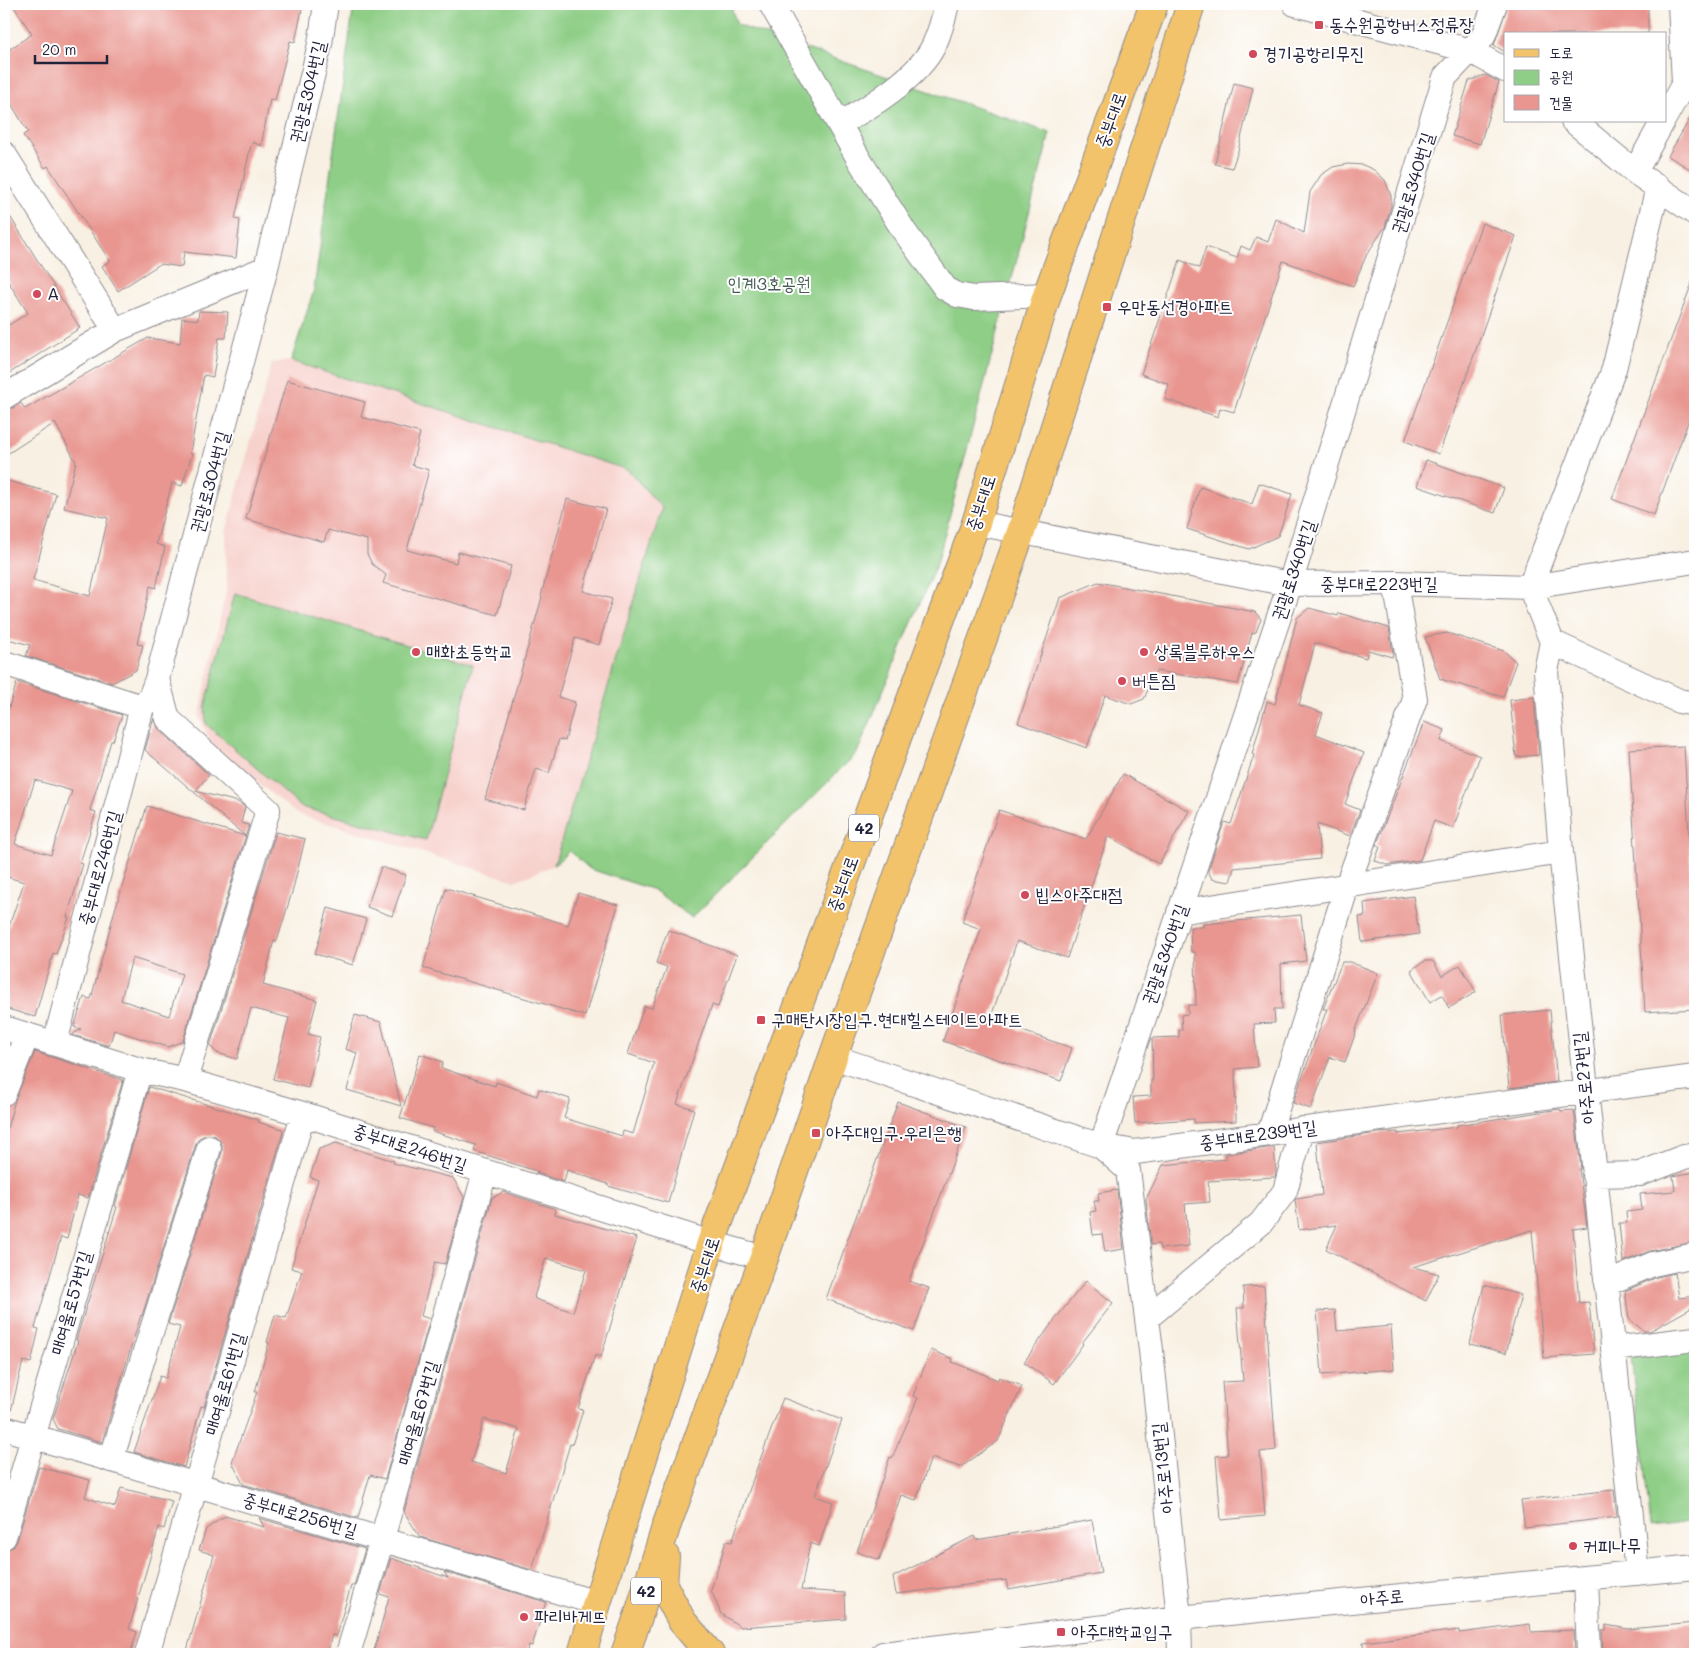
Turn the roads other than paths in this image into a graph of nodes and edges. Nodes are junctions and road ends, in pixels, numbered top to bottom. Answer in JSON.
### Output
{"nodes":[{"id":1,"x":326,"y":4,"type":"edge"},
{"id":2,"x":771,"y":4,"type":"edge"},
{"id":3,"x":947,"y":4,"type":"edge"},
{"id":4,"x":1154,"y":4,"type":"edge"},
{"id":5,"x":1191,"y":4,"type":"edge"},
{"id":6,"x":1295,"y":4,"type":"edge"},
{"id":7,"x":1495,"y":4,"type":"edge"},
{"id":8,"x":1680,"y":4,"type":"edge"},
{"id":9,"x":1471,"y":51,"type":"junction"},
{"id":10,"x":1695,"y":63,"type":"edge"},
{"id":11,"x":1504,"y":69,"type":"edge"},
{"id":12,"x":1684,"y":83,"type":"junction"},
{"id":13,"x":1666,"y":115,"type":"edge"},
{"id":14,"x":1574,"y":122,"type":"edge"},
{"id":15,"x":1662,"y":122,"type":"edge"},
{"id":16,"x":839,"y":124,"type":"junction"},
{"id":17,"x":4,"y":154,"type":"edge"},
{"id":18,"x":1635,"y":172,"type":"junction"},
{"id":19,"x":1658,"y":187,"type":"junction"},
{"id":20,"x":1695,"y":213,"type":"edge"},
{"id":21,"x":266,"y":268,"type":"junction"},
{"id":22,"x":1047,"y":295,"type":"junction"},
{"id":23,"x":115,"y":330,"type":"junction"},
{"id":24,"x":4,"y":397,"type":"edge"},
{"id":25,"x":976,"y":523,"type":"junction"},
{"id":26,"x":1021,"y":532,"type":"junction"},
{"id":27,"x":1695,"y":561,"type":"edge"},
{"id":28,"x":1395,"y":583,"type":"junction"},
{"id":29,"x":1290,"y":584,"type":"junction"},
{"id":30,"x":1530,"y":587,"type":"junction"},
{"id":31,"x":1552,"y":642,"type":"junction"},
{"id":32,"x":4,"y":663,"type":"edge"},
{"id":33,"x":150,"y":694,"type":"junction"},
{"id":34,"x":1695,"y":704,"type":"edge"},
{"id":35,"x":1561,"y":852,"type":"junction"},
{"id":36,"x":1347,"y":886,"type":"junction"},
{"id":37,"x":1179,"y":912,"type":"junction"},
{"id":38,"x":4,"y":1028,"type":"edge"},
{"id":39,"x":27,"y":1035,"type":"junction"},
{"id":40,"x":55,"y":1043,"type":"junction"},
{"id":41,"x":833,"y":1057,"type":"junction"},
{"id":42,"x":140,"y":1070,"type":"junction"},
{"id":43,"x":1695,"y":1077,"type":"edge"},
{"id":44,"x":185,"y":1080,"type":"junction"},
{"id":45,"x":1585,"y":1091,"type":"junction"},
{"id":46,"x":4,"y":1093,"type":"edge"},
{"id":47,"x":304,"y":1114,"type":"junction"},
{"id":48,"x":1302,"y":1129,"type":"junction"},
{"id":49,"x":1269,"y":1134,"type":"junction"},
{"id":50,"x":1101,"y":1146,"type":"junction"},
{"id":51,"x":209,"y":1148,"type":"dead end"},
{"id":52,"x":1695,"y":1155,"type":"edge"},
{"id":53,"x":485,"y":1172,"type":"junction"},
{"id":54,"x":1594,"y":1175,"type":"junction"},
{"id":55,"x":712,"y":1243,"type":"junction"},
{"id":56,"x":1695,"y":1255,"type":"edge"},
{"id":57,"x":764,"y":1258,"type":"junction"},
{"id":58,"x":1606,"y":1284,"type":"junction"},
{"id":59,"x":1147,"y":1318,"type":"junction"},
{"id":60,"x":1695,"y":1340,"type":"edge"},
{"id":61,"x":1613,"y":1349,"type":"junction"},
{"id":62,"x":4,"y":1428,"type":"edge"},
{"id":63,"x":33,"y":1436,"type":"junction"},
{"id":64,"x":112,"y":1460,"type":"junction"},
{"id":65,"x":196,"y":1485,"type":"junction"},
{"id":66,"x":666,"y":1528,"type":"junction"},
{"id":67,"x":4,"y":1537,"type":"edge"},
{"id":68,"x":382,"y":1539,"type":"junction"},
{"id":69,"x":1695,"y":1567,"type":"edge"},
{"id":70,"x":1638,"y":1573,"type":"junction"},
{"id":71,"x":1586,"y":1578,"type":"junction"},
{"id":72,"x":596,"y":1603,"type":"junction"},
{"id":73,"x":1179,"y":1618,"type":"junction"},
{"id":74,"x":898,"y":1653,"type":"edge"},
{"id":75,"x":147,"y":1654,"type":"edge"},
{"id":76,"x":348,"y":1654,"type":"edge"},
{"id":77,"x":582,"y":1654,"type":"edge"},
{"id":78,"x":624,"y":1654,"type":"edge"},
{"id":79,"x":710,"y":1654,"type":"edge"},
{"id":80,"x":1180,"y":1654,"type":"edge"},
{"id":81,"x":1589,"y":1654,"type":"edge"}],
"edges":[{"from":1,"to":21,"type":"street","name":"권광로304번길"},
{"from":2,"to":16,"type":"street"},
{"from":3,"to":16,"type":"street"},
{"from":4,"to":22,"type":"main road","name":"중부대로","number":"42"},
{"from":5,"to":26,"type":"main road","number":"42"},
{"from":6,"to":9,"type":"street"},
{"from":7,"to":9,"type":"street","name":"권광로340번길"},
{"from":8,"to":12,"type":"street"},
{"from":9,"to":11,"type":"street"},
{"from":9,"to":29,"type":"street","name":"권광로340번길"},
{"from":10,"to":12,"type":"street"},
{"from":12,"to":13,"type":"street"},
{"from":14,"to":18,"type":"street"},
{"from":15,"to":18,"type":"street"},
{"from":16,"to":22,"type":"street"},
{"from":17,"to":23,"type":"street"},
{"from":18,"to":19,"type":"street"},
{"from":19,"to":20,"type":"street"},
{"from":19,"to":30,"type":"street"},
{"from":21,"to":23,"type":"street"},
{"from":21,"to":33,"type":"street","name":"권광로304번길"},
{"from":22,"to":25,"type":"main road","name":"중부대로","number":"42"},
{"from":23,"to":24,"type":"street"},
{"from":25,"to":26,"type":"street","name":"중부대로223번길"},
{"from":25,"to":55,"type":"main road","name":"중부대로","number":"42"},
{"from":26,"to":29,"type":"street","name":"중부대로223번길"},
{"from":26,"to":41,"type":"main road","number":"42"},
{"from":27,"to":30,"type":"street","name":"중부대로223번길"},
{"from":28,"to":29,"type":"street","name":"중부대로223번길"},
{"from":28,"to":30,"type":"street","name":"중부대로223번길"},
{"from":28,"to":36,"type":"street"},
{"from":29,"to":37,"type":"street","name":"권광로340번길"},
{"from":30,"to":31,"type":"street"},
{"from":31,"to":34,"type":"street"},
{"from":31,"to":35,"type":"street","name":"아주로27번길"},
{"from":32,"to":33,"type":"street"},
{"from":33,"to":40,"type":"street","name":"중부대로246번길"},
{"from":33,"to":44,"type":"street"},
{"from":35,"to":36,"type":"street"},
{"from":35,"to":45,"type":"street","name":"아주로27번길"},
{"from":36,"to":37,"type":"street"},
{"from":36,"to":49,"type":"street"},
{"from":37,"to":50,"type":"street","name":"권광로340번길"},
{"from":38,"to":39,"type":"street","name":"중부대로246번길"},
{"from":39,"to":40,"type":"street","name":"중부대로246번길"},
{"from":39,"to":46,"type":"street"},
{"from":40,"to":42,"type":"street","name":"중부대로246번길"},
{"from":41,"to":50,"type":"street","name":"중부대로239번길"},
{"from":41,"to":57,"type":"main road","number":"42"},
{"from":42,"to":44,"type":"street","name":"중부대로246번길"},
{"from":42,"to":63,"type":"street","name":"매여울로57번길"},
{"from":43,"to":45,"type":"street","name":"중부대로239번길"},
{"from":44,"to":47,"type":"street","name":"중부대로246번길"},
{"from":45,"to":48,"type":"street","name":"중부대로239번길"},
{"from":45,"to":54,"type":"street","name":"아주로27번길"},
{"from":47,"to":53,"type":"street","name":"중부대로246번길"},
{"from":47,"to":65,"type":"street","name":"매여울로61번길"},
{"from":48,"to":49,"type":"street","name":"중부대로239번길"},
{"from":48,"to":59,"type":"street"},
{"from":49,"to":50,"type":"street","name":"중부대로239번길"},
{"from":50,"to":59,"type":"street","name":"아주로13번길"},
{"from":51,"to":64,"type":"street"},
{"from":52,"to":54,"type":"street"},
{"from":53,"to":55,"type":"street","name":"중부대로246번길"},
{"from":53,"to":68,"type":"street","name":"매여울로67번길"},
{"from":54,"to":58,"type":"street","name":"아주로27번길"},
{"from":55,"to":57,"type":"street","name":"중부대로246번길"},
{"from":55,"to":72,"type":"main road","name":"중부대로","number":"42"},
{"from":56,"to":58,"type":"street"},
{"from":57,"to":66,"type":"main road","number":"42"},
{"from":58,"to":61,"type":"street","name":"아주로27번길"},
{"from":59,"to":73,"type":"street","name":"아주로13번길"},
{"from":60,"to":61,"type":"street"},
{"from":61,"to":70,"type":"street","name":"아주로27번길"},
{"from":62,"to":63,"type":"street","name":"중부대로256번길"},
{"from":63,"to":64,"type":"street","name":"중부대로256번길"},
{"from":63,"to":67,"type":"street","name":"매여울로57번길"},
{"from":64,"to":65,"type":"street","name":"중부대로256번길"},
{"from":65,"to":68,"type":"street","name":"중부대로256번길"},
{"from":65,"to":75,"type":"street","name":"매여울로61번길"},
{"from":66,"to":78,"type":"main road","number":"42"},
{"from":66,"to":79,"type":"main road"},
{"from":68,"to":72,"type":"street","name":"중부대로256번길"},
{"from":68,"to":76,"type":"street","name":"매여울로67번길"},
{"from":69,"to":70,"type":"street","name":"아주로"},
{"from":70,"to":71,"type":"street","name":"아주로"},
{"from":71,"to":73,"type":"street","name":"아주로"},
{"from":71,"to":81,"type":"street"},
{"from":72,"to":77,"type":"main road","name":"중부대로","number":"42"},
{"from":73,"to":74,"type":"street","name":"아주로"},
{"from":73,"to":80,"type":"street"}]}
